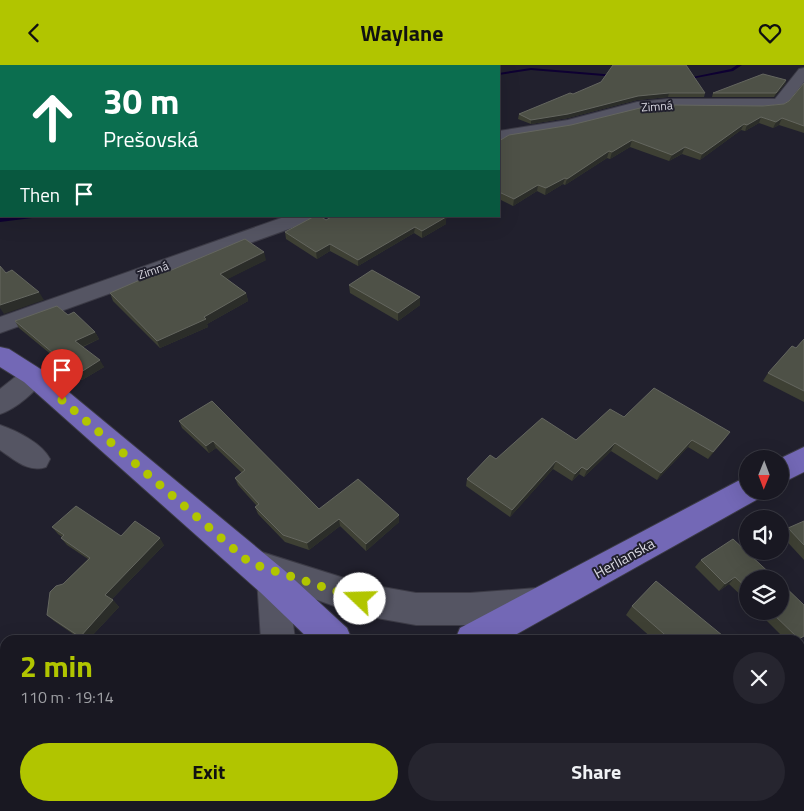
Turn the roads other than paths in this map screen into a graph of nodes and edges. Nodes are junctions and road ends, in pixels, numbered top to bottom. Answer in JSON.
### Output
{"nodes":[{"id":1,"x":804,"y":72,"type":"edge"},
{"id":2,"x":500,"y":136,"type":"edge"},
{"id":3,"x":304,"y":217,"type":"edge"},
{"id":4,"x":0,"y":325,"type":"edge"},
{"id":5,"x":0,"y":355,"type":"edge"},
{"id":6,"x":33,"y":375,"type":"junction"},
{"id":7,"x":0,"y":405,"type":"edge"},
{"id":8,"x":0,"y":436,"type":"edge"},
{"id":9,"x":804,"y":458,"type":"edge"},
{"id":10,"x":36,"y":459,"type":"dead end"},
{"id":11,"x":789,"y":467,"type":"edge"},
{"id":12,"x":739,"y":494,"type":"edge"},
{"id":13,"x":261,"y":572,"type":"junction"},
{"id":14,"x":541,"y":603,"type":"junction"},
{"id":15,"x":277,"y":635,"type":"edge"},
{"id":16,"x":330,"y":635,"type":"edge"},
{"id":17,"x":489,"y":635,"type":"edge"}],
"edges":[{"from":1,"to":2,"type":"street","name":"Zimná"},
{"from":3,"to":4,"type":"street","name":"Zimná"},
{"from":5,"to":6,"type":"main road"},
{"from":6,"to":7,"type":"street"},
{"from":6,"to":13,"type":"main road"},
{"from":8,"to":10,"type":"street"},
{"from":9,"to":11,"type":"main road"},
{"from":12,"to":14,"type":"main road","name":"Herlianska"},
{"from":13,"to":14,"type":"street"},
{"from":13,"to":15,"type":"street"},
{"from":13,"to":16,"type":"main road"},
{"from":14,"to":17,"type":"main road","name":"Herlianska"}]}
